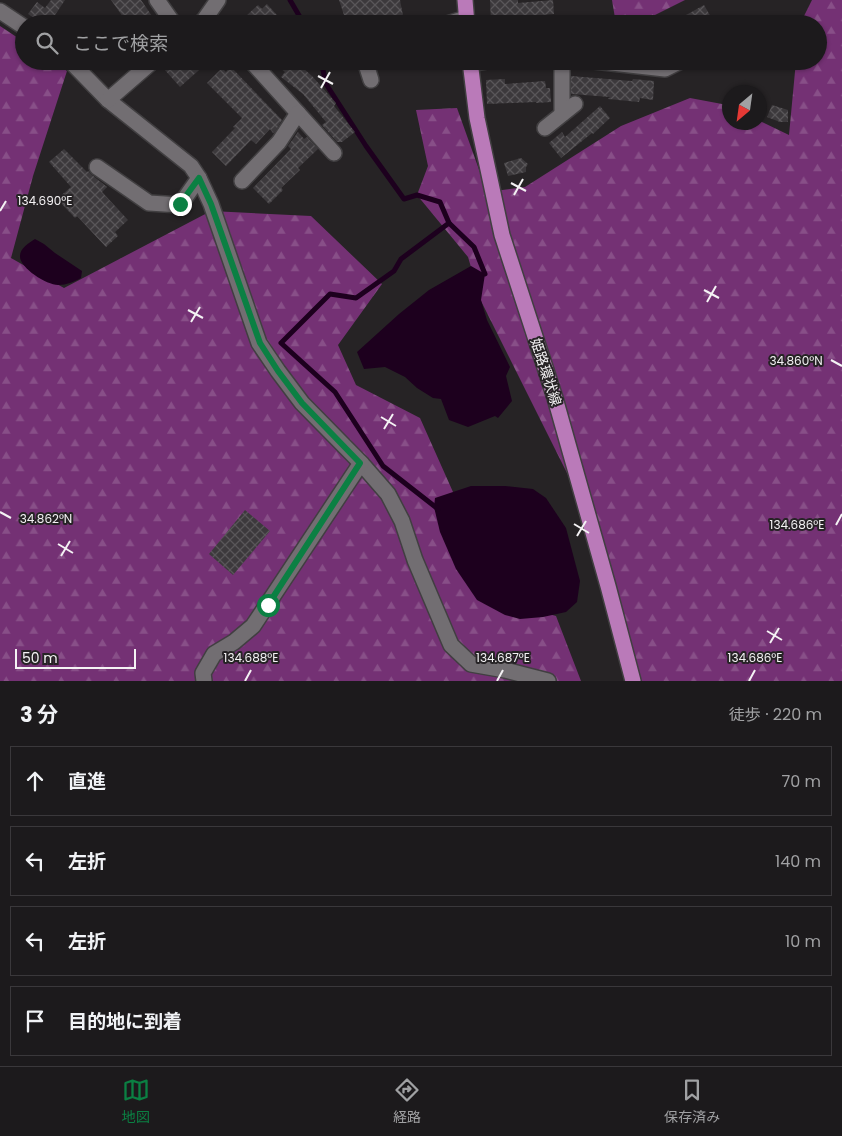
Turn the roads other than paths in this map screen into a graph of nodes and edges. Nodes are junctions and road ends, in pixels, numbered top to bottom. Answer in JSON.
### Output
{"nodes":[{"id":1,"x":157,"y":0,"type":"edge"},
{"id":2,"x":218,"y":0,"type":"edge"},
{"id":3,"x":465,"y":0,"type":"edge"},
{"id":4,"x":0,"y":11,"type":"edge"},
{"id":5,"x":168,"y":15,"type":"edge"},
{"id":6,"x":208,"y":15,"type":"edge"},
{"id":7,"x":466,"y":15,"type":"edge"},
{"id":8,"x":15,"y":21,"type":"edge"},
{"id":9,"x":79,"y":70,"type":"edge"},
{"id":10,"x":143,"y":70,"type":"edge"},
{"id":11,"x":260,"y":70,"type":"edge"},
{"id":12,"x":368,"y":70,"type":"edge"},
{"id":13,"x":471,"y":70,"type":"edge"},
{"id":14,"x":562,"y":70,"type":"edge"},
{"id":15,"x":371,"y":80,"type":"dead end"},
{"id":16,"x":108,"y":100,"type":"junction"},
{"id":17,"x":575,"y":104,"type":"dead end"},
{"id":18,"x":298,"y":113,"type":"junction"},
{"id":19,"x":562,"y":114,"type":"junction"},
{"id":20,"x":546,"y":128,"type":"dead end"},
{"id":21,"x":334,"y":153,"type":"dead end"},
{"id":22,"x":97,"y":167,"type":"dead end"},
{"id":23,"x":199,"y":178,"type":"junction"},
{"id":24,"x":242,"y":181,"type":"dead end"},
{"id":25,"x":360,"y":463,"type":"junction"},
{"id":26,"x":204,"y":681,"type":"edge"},
{"id":27,"x":548,"y":681,"type":"edge"},
{"id":28,"x":633,"y":681,"type":"edge"}],
"edges":[{"from":1,"to":5,"type":"street"},
{"from":2,"to":6,"type":"street"},
{"from":3,"to":7,"type":"main road"},
{"from":4,"to":8,"type":"street"},
{"from":9,"to":16,"type":"street"},
{"from":10,"to":16,"type":"street"},
{"from":11,"to":18,"type":"street"},
{"from":12,"to":15,"type":"street"},
{"from":13,"to":28,"type":"main road","name":"姫路環状線"},
{"from":14,"to":19,"type":"street"},
{"from":16,"to":23,"type":"street"},
{"from":17,"to":19,"type":"street"},
{"from":18,"to":21,"type":"street"},
{"from":18,"to":24,"type":"street"},
{"from":19,"to":20,"type":"street"},
{"from":22,"to":23,"type":"street"},
{"from":23,"to":25,"type":"street"},
{"from":25,"to":26,"type":"street"},
{"from":25,"to":27,"type":"street"}]}
